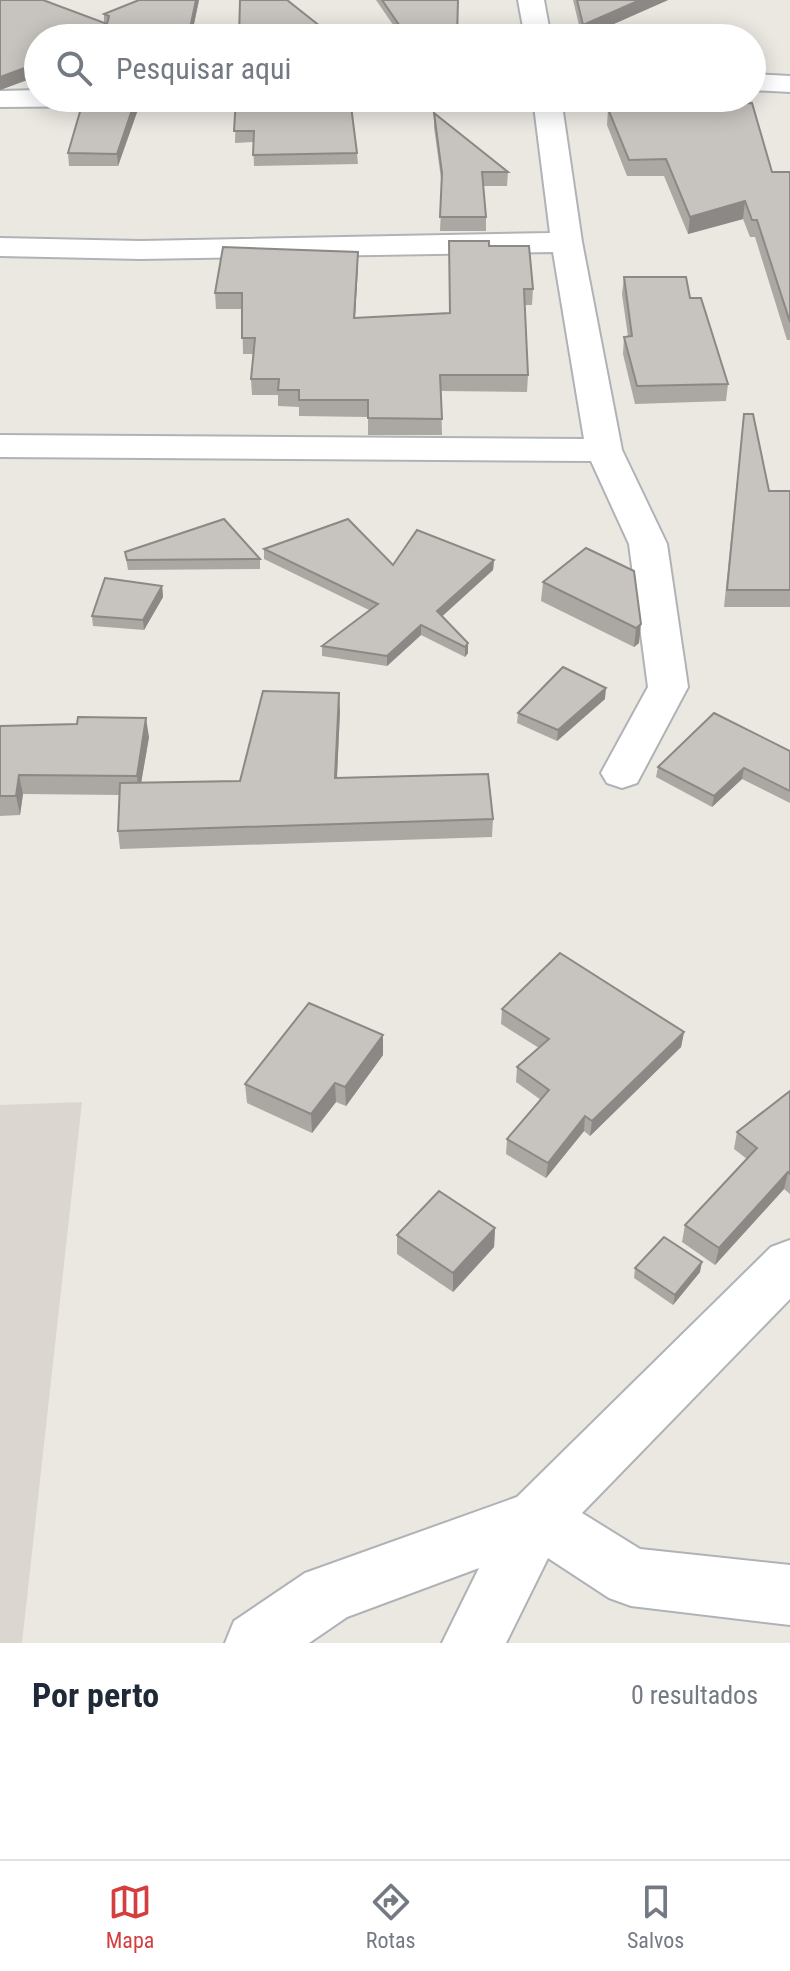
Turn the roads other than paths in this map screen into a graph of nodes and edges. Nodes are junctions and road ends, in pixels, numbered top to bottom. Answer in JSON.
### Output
{"nodes":[{"id":1,"x":531,"y":0,"type":"edge"},
{"id":2,"x":535,"y":24,"type":"edge"},
{"id":3,"x":766,"y":83,"type":"edge"},
{"id":4,"x":790,"y":84,"type":"edge"},
{"id":5,"x":0,"y":99,"type":"edge"},
{"id":6,"x":24,"y":99,"type":"edge"},
{"id":7,"x":549,"y":112,"type":"edge"},
{"id":8,"x":567,"y":242,"type":"junction"},
{"id":9,"x":0,"y":247,"type":"edge"},
{"id":10,"x":0,"y":446,"type":"edge"},
{"id":11,"x":604,"y":450,"type":"junction"},
{"id":12,"x":622,"y":773,"type":"dead end"},
{"id":13,"x":790,"y":1263,"type":"edge"},
{"id":14,"x":537,"y":1518,"type":"junction"},
{"id":15,"x":790,"y":1595,"type":"edge"},
{"id":16,"x":256,"y":1643,"type":"edge"},
{"id":17,"x":473,"y":1643,"type":"edge"}],
"edges":[{"from":1,"to":2,"type":"street"},
{"from":3,"to":4,"type":"street"},
{"from":5,"to":6,"type":"street"},
{"from":7,"to":8,"type":"street"},
{"from":8,"to":9,"type":"street"},
{"from":8,"to":11,"type":"street"},
{"from":10,"to":11,"type":"street"},
{"from":11,"to":12,"type":"street"},
{"from":13,"to":14,"type":"street"},
{"from":14,"to":15,"type":"street"},
{"from":14,"to":16,"type":"street"},
{"from":14,"to":17,"type":"street"}]}
